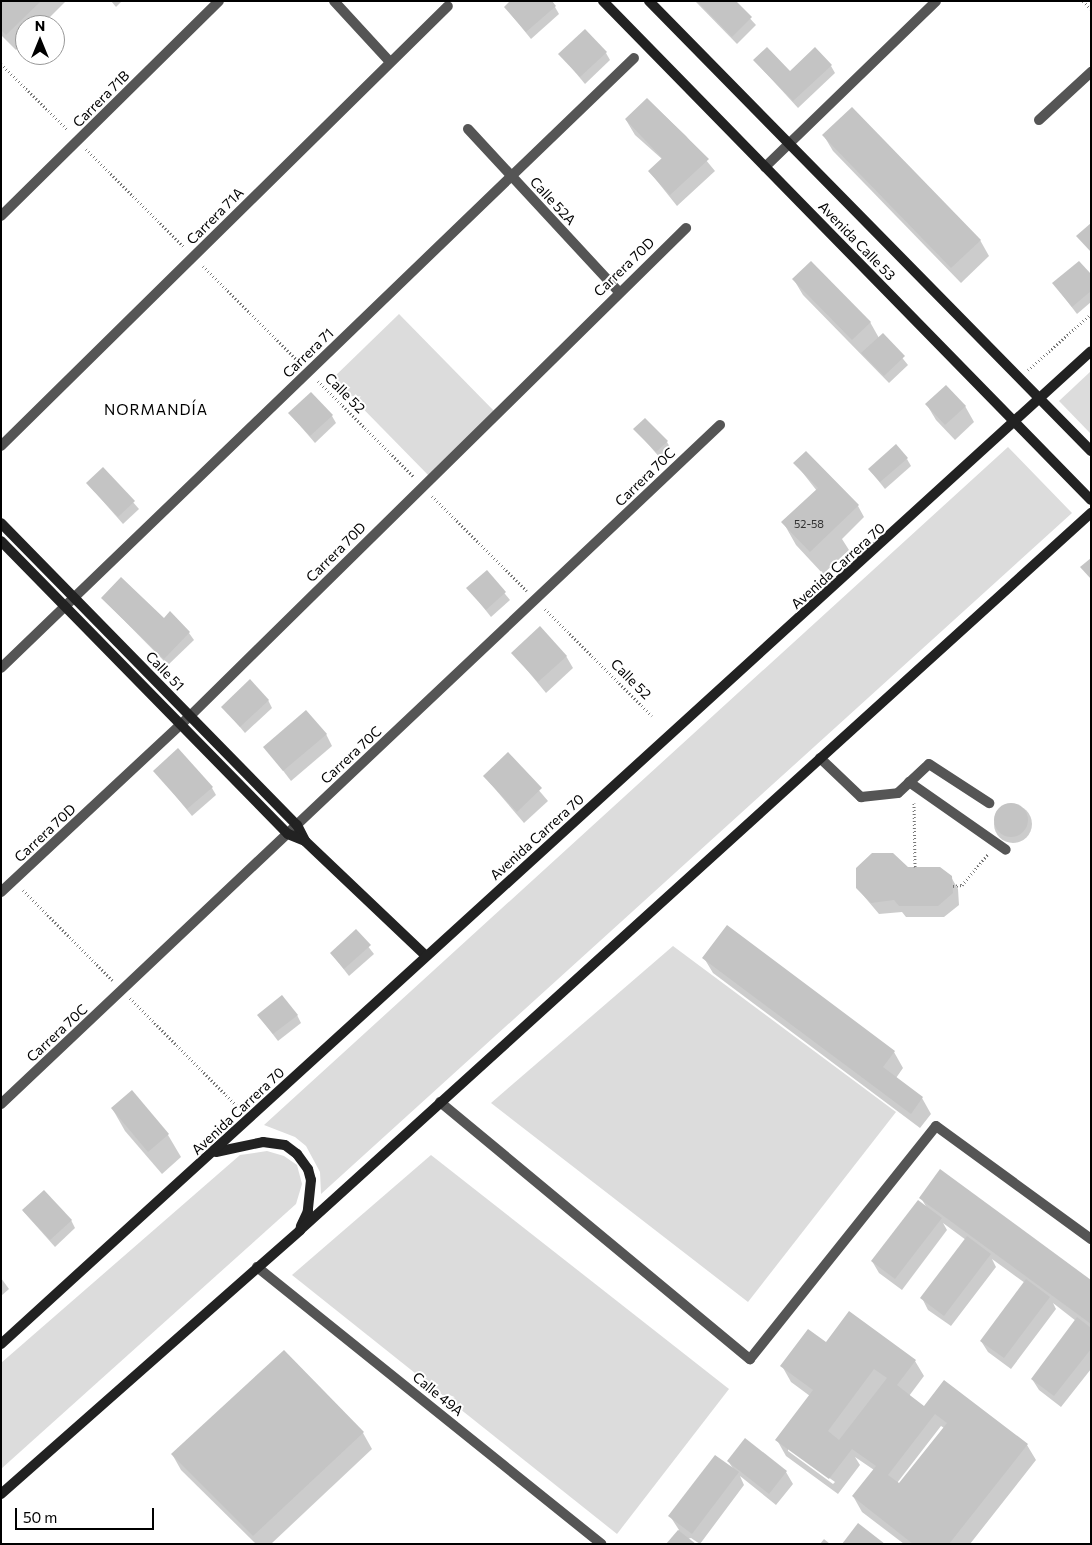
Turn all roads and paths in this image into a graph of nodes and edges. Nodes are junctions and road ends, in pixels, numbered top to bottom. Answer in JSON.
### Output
{"nodes":[{"id":1,"x":220,"y":1,"type":"edge"},
{"id":2,"x":334,"y":1,"type":"edge"},
{"id":3,"x":603,"y":1,"type":"edge"},
{"id":4,"x":649,"y":1,"type":"edge"},
{"id":5,"x":936,"y":1,"type":"edge"},
{"id":6,"x":1083,"y":1,"type":"edge"},
{"id":7,"x":448,"y":6,"type":"dead end"},
{"id":8,"x":1091,"y":9,"type":"edge"},
{"id":9,"x":634,"y":58,"type":"dead end"},
{"id":10,"x":390,"y":62,"type":"junction"},
{"id":11,"x":1,"y":64,"type":"edge"},
{"id":12,"x":1091,"y":72,"type":"edge"},
{"id":13,"x":1039,"y":120,"type":"dead end"},
{"id":14,"x":468,"y":129,"type":"dead end"},
{"id":15,"x":79,"y":142,"type":"junction"},
{"id":16,"x":790,"y":144,"type":"junction"},
{"id":17,"x":765,"y":167,"type":"junction"},
{"id":18,"x":512,"y":176,"type":"junction"},
{"id":19,"x":1,"y":216,"type":"edge"},
{"id":20,"x":686,"y":228,"type":"dead end"},
{"id":21,"x":193,"y":256,"type":"junction"},
{"id":22,"x":618,"y":291,"type":"junction"},
{"id":23,"x":1091,"y":314,"type":"edge"},
{"id":24,"x":1091,"y":351,"type":"edge"},
{"id":25,"x":309,"y":372,"type":"junction"},
{"id":26,"x":1024,"y":373,"type":"dead end"},
{"id":27,"x":1040,"y":399,"type":"junction"},
{"id":28,"x":1014,"y":422,"type":"junction"},
{"id":29,"x":720,"y":425,"type":"dead end"},
{"id":30,"x":1,"y":446,"type":"edge"},
{"id":31,"x":1091,"y":451,"type":"edge"},
{"id":32,"x":423,"y":486,"type":"junction"},
{"id":33,"x":1091,"y":500,"type":"edge"},
{"id":34,"x":1091,"y":512,"type":"edge"},
{"id":35,"x":1,"y":523,"type":"edge"},
{"id":36,"x":1,"y":541,"type":"edge"},
{"id":37,"x":74,"y":598,"type":"junction"},
{"id":38,"x":536,"y":600,"type":"junction"},
{"id":39,"x":66,"y":606,"type":"junction"},
{"id":40,"x":1,"y":668,"type":"edge"},
{"id":41,"x":190,"y":716,"type":"junction"},
{"id":42,"x":652,"y":716,"type":"dead end"},
{"id":43,"x":181,"y":724,"type":"junction"},
{"id":44,"x":820,"y":758,"type":"junction"},
{"id":45,"x":911,"y":784,"type":"junction"},
{"id":46,"x":989,"y":803,"type":"dead end"},
{"id":47,"x":297,"y":825,"type":"junction"},
{"id":48,"x":288,"y":834,"type":"junction"},
{"id":49,"x":305,"y":841,"type":"junction"},
{"id":50,"x":996,"y":844,"type":"junction"},
{"id":51,"x":1006,"y":850,"type":"dead end"},
{"id":52,"x":916,"y":867,"type":"dead end"},
{"id":53,"x":953,"y":886,"type":"dead end"},
{"id":54,"x":1,"y":892,"type":"edge"},
{"id":55,"x":425,"y":956,"type":"junction"},
{"id":56,"x":440,"y":1102,"type":"junction"},
{"id":57,"x":1,"y":1104,"type":"edge"},
{"id":58,"x":213,"y":1153,"type":"junction"},
{"id":59,"x":300,"y":1230,"type":"junction"},
{"id":60,"x":1091,"y":1239,"type":"edge"},
{"id":61,"x":257,"y":1267,"type":"junction"},
{"id":62,"x":1,"y":1344,"type":"edge"},
{"id":63,"x":1,"y":1494,"type":"edge"},
{"id":64,"x":602,"y":1544,"type":"edge"}],
"edges":[{"from":1,"to":15,"type":"street","name":"Carrera 71B"},
{"from":2,"to":10,"type":"street"},
{"from":3,"to":17,"type":"main road","name":"Avenida Calle 53"},
{"from":4,"to":16,"type":"main road","name":"Avenida Calle 53"},
{"from":5,"to":16,"type":"street"},
{"from":6,"to":8,"type":"path"},
{"from":7,"to":10,"type":"street","name":"Carrera 71A"},
{"from":9,"to":18,"type":"street","name":"Carrera 71"},
{"from":10,"to":21,"type":"street","name":"Carrera 71A"},
{"from":11,"to":15,"type":"path","name":"Calle 52"},
{"from":12,"to":13,"type":"street"},
{"from":14,"to":18,"type":"street","name":"Calle 52A"},
{"from":15,"to":19,"type":"street","name":"Carrera 71B"},
{"from":15,"to":21,"type":"path","name":"Calle 52"},
{"from":16,"to":17,"type":"street"},
{"from":16,"to":27,"type":"main road","name":"Avenida Calle 53"},
{"from":17,"to":28,"type":"main road","name":"Avenida Calle 53"},
{"from":18,"to":22,"type":"street","name":"Calle 52A"},
{"from":18,"to":25,"type":"street","name":"Carrera 71"},
{"from":20,"to":22,"type":"street","name":"Carrera 70D"},
{"from":21,"to":25,"type":"path","name":"Calle 52"},
{"from":21,"to":30,"type":"street","name":"Carrera 71A"},
{"from":22,"to":32,"type":"street","name":"Carrera 70D"},
{"from":23,"to":26,"type":"path"},
{"from":24,"to":27,"type":"main road","name":"Avenida Carrera 70"},
{"from":25,"to":32,"type":"path","name":"Calle 52"},
{"from":25,"to":37,"type":"street","name":"Carrera 71"},
{"from":27,"to":28,"type":"main road","name":"Avenida Carrera 70"},
{"from":27,"to":31,"type":"main road","name":"Avenida Calle 53"},
{"from":28,"to":33,"type":"main road","name":"Avenida Calle 53"},
{"from":28,"to":55,"type":"main road","name":"Avenida Carrera 70"},
{"from":29,"to":38,"type":"street","name":"Carrera 70C"},
{"from":32,"to":38,"type":"path","name":"Calle 52"},
{"from":32,"to":41,"type":"street","name":"Carrera 70D"},
{"from":34,"to":44,"type":"main road"},
{"from":35,"to":37,"type":"main road","name":"Calle 51"},
{"from":36,"to":39,"type":"main road","name":"Calle 51"},
{"from":37,"to":39,"type":"street","name":"Carrera 71"},
{"from":37,"to":41,"type":"main road","name":"Calle 51"},
{"from":38,"to":42,"type":"path","name":"Calle 52"},
{"from":38,"to":47,"type":"street","name":"Carrera 70C"},
{"from":39,"to":40,"type":"street","name":"Carrera 71"},
{"from":39,"to":43,"type":"main road","name":"Calle 51"},
{"from":41,"to":43,"type":"street","name":"Carrera 70D"},
{"from":41,"to":47,"type":"main road","name":"Calle 51"},
{"from":43,"to":48,"type":"main road","name":"Calle 51"},
{"from":43,"to":54,"type":"street","name":"Carrera 70D"},
{"from":44,"to":45,"type":"street"},
{"from":44,"to":56,"type":"main road"},
{"from":45,"to":46,"type":"street"},
{"from":45,"to":50,"type":"street"},
{"from":45,"to":52,"type":"path"},
{"from":47,"to":48,"type":"street","name":"Carrera 70C"},
{"from":47,"to":49,"type":"main road","name":"Calle 51"},
{"from":48,"to":49,"type":"main road","name":"Calle 51"},
{"from":48,"to":57,"type":"street","name":"Carrera 70C"},
{"from":49,"to":55,"type":"main road","name":"Calle 51"},
{"from":50,"to":51,"type":"street"},
{"from":50,"to":53,"type":"path"},
{"from":55,"to":58,"type":"main road","name":"Avenida Carrera 70"},
{"from":56,"to":59,"type":"main road"},
{"from":56,"to":60,"type":"street"},
{"from":58,"to":59,"type":"main road"},
{"from":58,"to":62,"type":"main road","name":"Avenida Carrera 70"},
{"from":59,"to":61,"type":"main road"},
{"from":61,"to":63,"type":"main road"},
{"from":61,"to":64,"type":"street","name":"Calle 49A"}]}
